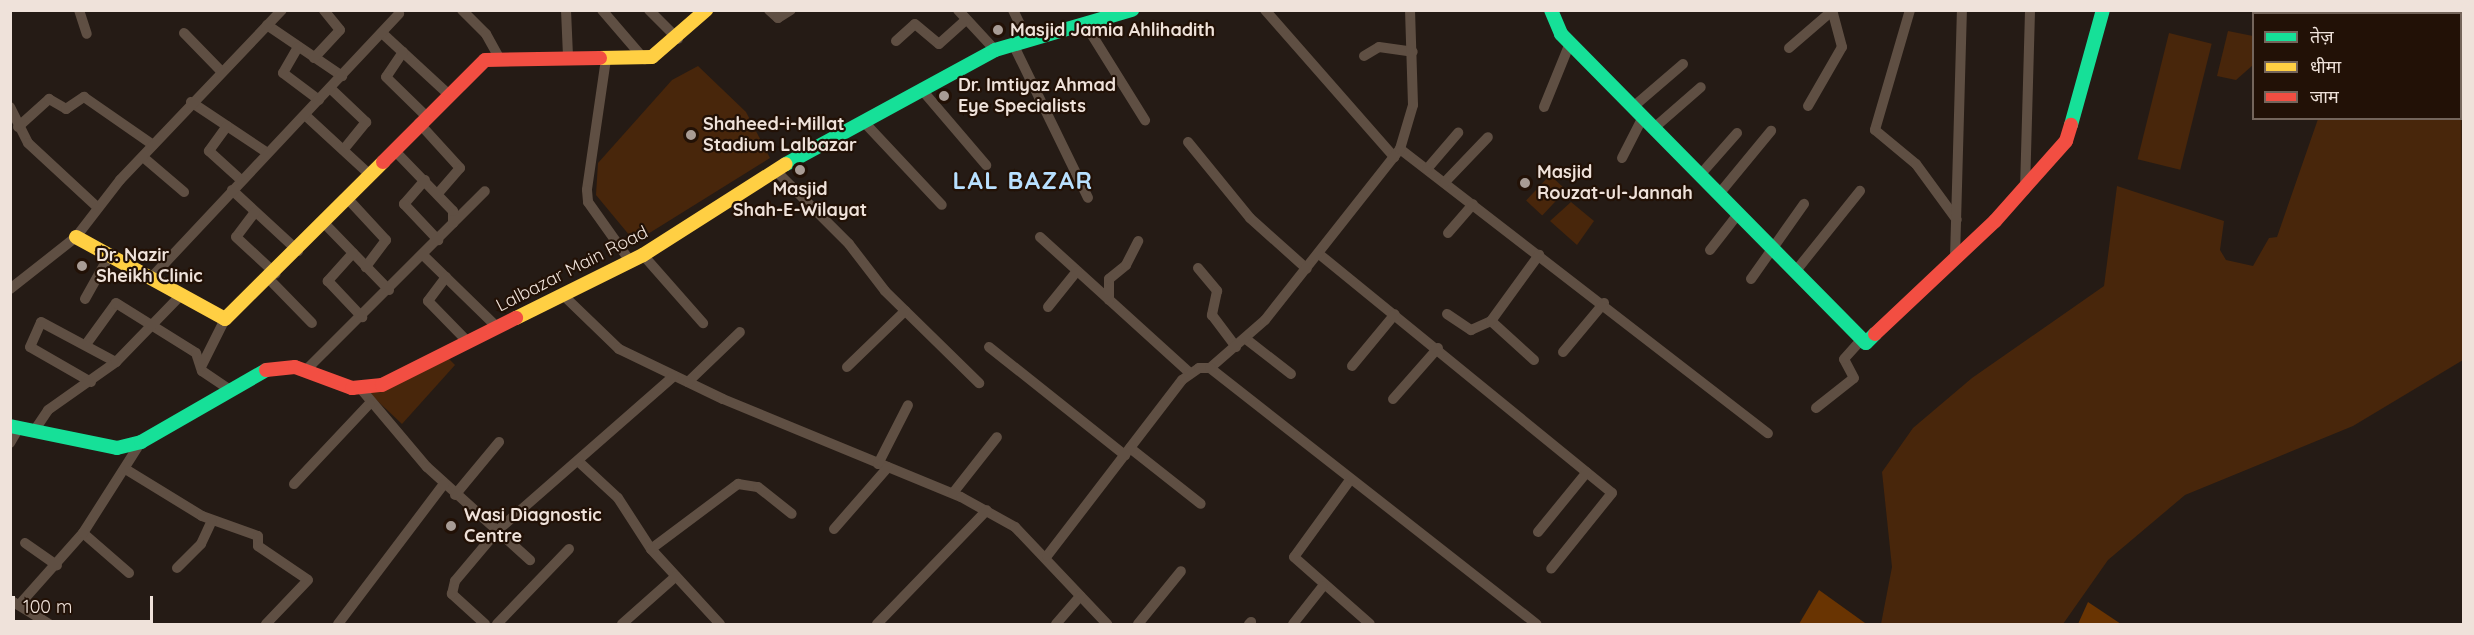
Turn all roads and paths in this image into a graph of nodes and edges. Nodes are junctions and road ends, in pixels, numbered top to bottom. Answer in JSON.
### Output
{"nodes":[{"id":1,"x":79,"y":10,"type":"edge"},
{"id":2,"x":282,"y":10,"type":"edge"},
{"id":3,"x":324,"y":10,"type":"edge"},
{"id":4,"x":462,"y":10,"type":"edge"},
{"id":5,"x":602,"y":10,"type":"edge"},
{"id":6,"x":706,"y":10,"type":"edge"},
{"id":7,"x":769,"y":10,"type":"edge"},
{"id":8,"x":791,"y":10,"type":"edge"},
{"id":9,"x":958,"y":10,"type":"edge"},
{"id":10,"x":1013,"y":10,"type":"edge"},
{"id":11,"x":1132,"y":10,"type":"edge"},
{"id":12,"x":1265,"y":10,"type":"edge"},
{"id":13,"x":1410,"y":10,"type":"edge"},
{"id":14,"x":1551,"y":10,"type":"edge"},
{"id":15,"x":1911,"y":10,"type":"edge"},
{"id":16,"x":1962,"y":10,"type":"edge"},
{"id":17,"x":2030,"y":10,"type":"edge"},
{"id":18,"x":2103,"y":10,"type":"edge"},
{"id":19,"x":567,"y":11,"type":"edge"},
{"id":20,"x":1832,"y":11,"type":"edge"},
{"id":21,"x":655,"y":13,"type":"edge"},
{"id":22,"x":399,"y":14,"type":"dead end"},
{"id":23,"x":966,"y":20,"type":"junction"},
{"id":24,"x":267,"y":25,"type":"junction"},
{"id":25,"x":1087,"y":27,"type":"junction"},
{"id":26,"x":184,"y":33,"type":"dead end"},
{"id":27,"x":382,"y":33,"type":"junction"},
{"id":28,"x":87,"y":34,"type":"dead end"},
{"id":29,"x":678,"y":39,"type":"junction"},
{"id":30,"x":896,"y":41,"type":"dead end"},
{"id":31,"x":1028,"y":41,"type":"junction"},
{"id":32,"x":1570,"y":43,"type":"junction"},
{"id":33,"x":1013,"y":44,"type":"junction"},
{"id":34,"x":298,"y":47,"type":"junction"},
{"id":35,"x":1789,"y":48,"type":"dead end"},
{"id":36,"x":995,"y":50,"type":"junction"},
{"id":37,"x":403,"y":52,"type":"junction"},
{"id":38,"x":1413,"y":52,"type":"junction"},
{"id":39,"x":498,"y":56,"type":"junction"},
{"id":40,"x":568,"y":56,"type":"junction"},
{"id":41,"x":1364,"y":56,"type":"dead end"},
{"id":42,"x":314,"y":58,"type":"junction"},
{"id":43,"x":644,"y":58,"type":"junction"},
{"id":44,"x":606,"y":59,"type":"junction"},
{"id":45,"x":1683,"y":64,"type":"dead end"},
{"id":46,"x":221,"y":71,"type":"junction"},
{"id":47,"x":342,"y":76,"type":"junction"},
{"id":48,"x":1701,"y":87,"type":"dead end"},
{"id":49,"x":330,"y":88,"type":"junction"},
{"id":50,"x":922,"y":90,"type":"junction"},
{"id":51,"x":448,"y":94,"type":"junction"},
{"id":52,"x":319,"y":100,"type":"junction"},
{"id":53,"x":191,"y":102,"type":"junction"},
{"id":54,"x":1808,"y":106,"type":"dead end"},
{"id":55,"x":10,"y":107,"type":"edge"},
{"id":56,"x":1544,"y":107,"type":"dead end"},
{"id":57,"x":1638,"y":112,"type":"junction"},
{"id":58,"x":305,"y":115,"type":"junction"},
{"id":59,"x":423,"y":120,"type":"junction"},
{"id":60,"x":1144,"y":120,"type":"dead end"},
{"id":61,"x":863,"y":121,"type":"junction"},
{"id":62,"x":227,"y":126,"type":"junction"},
{"id":63,"x":1654,"y":128,"type":"junction"},
{"id":64,"x":20,"y":131,"type":"junction"},
{"id":65,"x":1771,"y":131,"type":"dead end"},
{"id":66,"x":1458,"y":133,"type":"dead end"},
{"id":67,"x":1737,"y":133,"type":"dead end"},
{"id":68,"x":1488,"y":137,"type":"dead end"},
{"id":69,"x":10,"y":139,"type":"edge"},
{"id":70,"x":1188,"y":142,"type":"dead end"},
{"id":71,"x":153,"y":145,"type":"junction"},
{"id":72,"x":343,"y":150,"type":"junction"},
{"id":73,"x":394,"y":150,"type":"junction"},
{"id":74,"x":266,"y":152,"type":"junction"},
{"id":75,"x":1397,"y":153,"type":"junction"},
{"id":76,"x":143,"y":157,"type":"junction"},
{"id":77,"x":1622,"y":158,"type":"dead end"},
{"id":78,"x":986,"y":165,"type":"dead end"},
{"id":79,"x":1427,"y":169,"type":"junction"},
{"id":80,"x":776,"y":171,"type":"junction"},
{"id":81,"x":370,"y":175,"type":"junction"},
{"id":82,"x":1700,"y":175,"type":"junction"},
{"id":83,"x":241,"y":180,"type":"junction"},
{"id":84,"x":425,"y":180,"type":"junction"},
{"id":85,"x":1445,"y":182,"type":"junction"},
{"id":86,"x":232,"y":190,"type":"junction"},
{"id":87,"x":485,"y":191,"type":"dead end"},
{"id":88,"x":1860,"y":191,"type":"dead end"},
{"id":89,"x":2025,"y":191,"type":"junction"},
{"id":90,"x":184,"y":192,"type":"dead end"},
{"id":91,"x":438,"y":193,"type":"junction"},
{"id":92,"x":1719,"y":194,"type":"junction"},
{"id":93,"x":1088,"y":198,"type":"dead end"},
{"id":94,"x":348,"y":199,"type":"junction"},
{"id":95,"x":1473,"y":204,"type":"junction"},
{"id":96,"x":1804,"y":204,"type":"dead end"},
{"id":97,"x":942,"y":205,"type":"dead end"},
{"id":98,"x":97,"y":207,"type":"junction"},
{"id":99,"x":255,"y":212,"type":"junction"},
{"id":100,"x":1738,"y":214,"type":"junction"},
{"id":101,"x":1957,"y":220,"type":"junction"},
{"id":102,"x":453,"y":223,"type":"junction"},
{"id":103,"x":325,"y":224,"type":"junction"},
{"id":104,"x":1448,"y":233,"type":"dead end"},
{"id":105,"x":76,"y":237,"type":"junction"},
{"id":106,"x":1040,"y":237,"type":"dead end"},
{"id":107,"x":438,"y":240,"type":"junction"},
{"id":108,"x":1138,"y":241,"type":"dead end"},
{"id":109,"x":1772,"y":248,"type":"junction"},
{"id":110,"x":1710,"y":250,"type":"dead end"},
{"id":111,"x":298,"y":251,"type":"junction"},
{"id":112,"x":353,"y":253,"type":"junction"},
{"id":113,"x":1319,"y":254,"type":"junction"},
{"id":114,"x":643,"y":255,"type":"junction"},
{"id":115,"x":1539,"y":255,"type":"junction"},
{"id":116,"x":109,"y":256,"type":"junction"},
{"id":117,"x":424,"y":256,"type":"junction"},
{"id":118,"x":1955,"y":258,"type":"junction"},
{"id":119,"x":630,"y":261,"type":"junction"},
{"id":120,"x":366,"y":267,"type":"junction"},
{"id":121,"x":1198,"y":268,"type":"dead end"},
{"id":122,"x":1307,"y":269,"type":"junction"},
{"id":123,"x":1077,"y":271,"type":"junction"},
{"id":124,"x":1795,"y":272,"type":"junction"},
{"id":125,"x":273,"y":277,"type":"junction"},
{"id":126,"x":446,"y":277,"type":"junction"},
{"id":127,"x":150,"y":279,"type":"junction"},
{"id":128,"x":1751,"y":279,"type":"dead end"},
{"id":129,"x":10,"y":289,"type":"edge"},
{"id":130,"x":389,"y":290,"type":"junction"},
{"id":131,"x":563,"y":295,"type":"junction"},
{"id":132,"x":179,"y":297,"type":"junction"},
{"id":133,"x":85,"y":299,"type":"dead end"},
{"id":134,"x":1109,"y":300,"type":"junction"},
{"id":135,"x":1604,"y":303,"type":"junction"},
{"id":136,"x":1047,"y":307,"type":"dead end"},
{"id":137,"x":905,"y":311,"type":"junction"},
{"id":138,"x":1395,"y":314,"type":"junction"},
{"id":139,"x":1447,"y":314,"type":"dead end"},
{"id":140,"x":362,"y":317,"type":"junction"},
{"id":141,"x":225,"y":319,"type":"junction"},
{"id":142,"x":1491,"y":321,"type":"junction"},
{"id":143,"x":312,"y":323,"type":"dead end"},
{"id":144,"x":703,"y":323,"type":"dead end"},
{"id":145,"x":156,"y":325,"type":"junction"},
{"id":146,"x":498,"y":328,"type":"junction"},
{"id":147,"x":740,"y":332,"type":"dead end"},
{"id":148,"x":1246,"y":339,"type":"junction"},
{"id":149,"x":1860,"y":341,"type":"junction"},
{"id":150,"x":87,"y":343,"type":"junction"},
{"id":151,"x":469,"y":343,"type":"junction"},
{"id":152,"x":989,"y":347,"type":"dead end"},
{"id":153,"x":1236,"y":347,"type":"junction"},
{"id":154,"x":1438,"y":348,"type":"junction"},
{"id":155,"x":1563,"y":352,"type":"dead end"},
{"id":156,"x":1534,"y":360,"type":"dead end"},
{"id":157,"x":116,"y":362,"type":"junction"},
{"id":158,"x":1352,"y":366,"type":"dead end"},
{"id":159,"x":201,"y":367,"type":"junction"},
{"id":160,"x":847,"y":367,"type":"dead end"},
{"id":161,"x":1210,"y":368,"type":"junction"},
{"id":162,"x":306,"y":370,"type":"junction"},
{"id":163,"x":1190,"y":373,"type":"junction"},
{"id":164,"x":1291,"y":374,"type":"dead end"},
{"id":165,"x":674,"y":376,"type":"junction"},
{"id":166,"x":91,"y":382,"type":"junction"},
{"id":167,"x":688,"y":382,"type":"junction"},
{"id":168,"x":980,"y":383,"type":"dead end"},
{"id":169,"x":229,"y":389,"type":"junction"},
{"id":170,"x":361,"y":389,"type":"junction"},
{"id":171,"x":1393,"y":399,"type":"dead end"},
{"id":172,"x":369,"y":404,"type":"junction"},
{"id":173,"x":908,"y":405,"type":"dead end"},
{"id":174,"x":1816,"y":408,"type":"dead end"},
{"id":175,"x":14,"y":428,"type":"edge"},
{"id":176,"x":34,"y":431,"type":"junction"},
{"id":177,"x":1768,"y":433,"type":"dead end"},
{"id":178,"x":997,"y":437,"type":"dead end"},
{"id":179,"x":141,"y":442,"type":"junction"},
{"id":180,"x":500,"y":442,"type":"dead end"},
{"id":181,"x":10,"y":443,"type":"edge"},
{"id":182,"x":1127,"y":452,"type":"junction"},
{"id":183,"x":579,"y":461,"type":"junction"},
{"id":184,"x":883,"y":465,"type":"junction"},
{"id":185,"x":127,"y":470,"type":"junction"},
{"id":186,"x":1587,"y":472,"type":"junction"},
{"id":187,"x":1350,"y":480,"type":"junction"},
{"id":188,"x":294,"y":484,"type":"dead end"},
{"id":189,"x":444,"y":484,"type":"junction"},
{"id":190,"x":953,"y":493,"type":"junction"},
{"id":191,"x":455,"y":495,"type":"junction"},
{"id":192,"x":1201,"y":504,"type":"dead end"},
{"id":193,"x":987,"y":510,"type":"junction"},
{"id":194,"x":792,"y":514,"type":"dead end"},
{"id":195,"x":212,"y":520,"type":"junction"},
{"id":196,"x":834,"y":529,"type":"dead end"},
{"id":197,"x":498,"y":530,"type":"junction"},
{"id":198,"x":1538,"y":532,"type":"dead end"},
{"id":199,"x":83,"y":533,"type":"junction"},
{"id":200,"x":25,"y":543,"type":"dead end"},
{"id":201,"x":568,"y":549,"type":"dead end"},
{"id":202,"x":651,"y":549,"type":"junction"},
{"id":203,"x":1047,"y":556,"type":"junction"},
{"id":204,"x":530,"y":560,"type":"dead end"},
{"id":205,"x":57,"y":565,"type":"junction"},
{"id":206,"x":177,"y":568,"type":"dead end"},
{"id":207,"x":1551,"y":569,"type":"dead end"},
{"id":208,"x":1181,"y":571,"type":"dead end"},
{"id":209,"x":129,"y":573,"type":"dead end"},
{"id":210,"x":676,"y":576,"type":"junction"},
{"id":211,"x":1323,"y":586,"type":"junction"},
{"id":212,"x":1080,"y":596,"type":"junction"},
{"id":213,"x":15,"y":603,"type":"edge"},
{"id":214,"x":884,"y":622,"type":"edge"},
{"id":215,"x":49,"y":624,"type":"edge"},
{"id":216,"x":266,"y":624,"type":"edge"},
{"id":217,"x":338,"y":624,"type":"edge"},
{"id":218,"x":484,"y":624,"type":"edge"},
{"id":219,"x":497,"y":624,"type":"edge"},
{"id":220,"x":622,"y":624,"type":"edge"},
{"id":221,"x":720,"y":624,"type":"edge"},
{"id":222,"x":1056,"y":624,"type":"edge"},
{"id":223,"x":1107,"y":624,"type":"edge"},
{"id":224,"x":1138,"y":624,"type":"edge"},
{"id":225,"x":1293,"y":624,"type":"edge"},
{"id":226,"x":1370,"y":624,"type":"edge"},
{"id":227,"x":1537,"y":624,"type":"edge"}],
"edges":[{"from":1,"to":28,"type":"street"},
{"from":2,"to":24,"type":"street"},
{"from":3,"to":42,"type":"street"},
{"from":4,"to":39,"type":"street"},
{"from":5,"to":43,"type":"street"},
{"from":6,"to":29,"type":"street"},
{"from":7,"to":8,"type":"street"},
{"from":9,"to":23,"type":"street"},
{"from":10,"to":31,"type":"street"},
{"from":11,"to":25,"type":"street","name":"Lalbazar Main Road"},
{"from":12,"to":75,"type":"street"},
{"from":13,"to":38,"type":"street"},
{"from":14,"to":32,"type":"street"},
{"from":15,"to":101,"type":"street"},
{"from":16,"to":101,"type":"street"},
{"from":17,"to":89,"type":"street"},
{"from":18,"to":89,"type":"street"},
{"from":19,"to":40,"type":"street"},
{"from":20,"to":35,"type":"street"},
{"from":20,"to":54,"type":"street"},
{"from":21,"to":29,"type":"street"},
{"from":22,"to":27,"type":"street"},
{"from":23,"to":30,"type":"street"},
{"from":23,"to":36,"type":"street"},
{"from":24,"to":34,"type":"street"},
{"from":24,"to":46,"type":"street"},
{"from":25,"to":31,"type":"street","name":"Lalbazar Main Road"},
{"from":25,"to":60,"type":"street"},
{"from":26,"to":46,"type":"street"},
{"from":27,"to":37,"type":"street"},
{"from":27,"to":47,"type":"street"},
{"from":29,"to":43,"type":"street"},
{"from":31,"to":33,"type":"street","name":"Lalbazar Main Road"},
{"from":32,"to":56,"type":"street"},
{"from":32,"to":57,"type":"street"},
{"from":33,"to":36,"type":"street","name":"Lalbazar Main Road"},
{"from":33,"to":93,"type":"street"},
{"from":34,"to":42,"type":"street"},
{"from":34,"to":52,"type":"street"},
{"from":36,"to":50,"type":"street","name":"Lalbazar Main Road"},
{"from":37,"to":51,"type":"street"},
{"from":37,"to":59,"type":"street"},
{"from":38,"to":41,"type":"street"},
{"from":38,"to":75,"type":"street"},
{"from":39,"to":40,"type":"street"},
{"from":39,"to":51,"type":"street"},
{"from":40,"to":44,"type":"street"},
{"from":42,"to":47,"type":"street"},
{"from":43,"to":44,"type":"street"},
{"from":44,"to":119,"type":"street"},
{"from":45,"to":57,"type":"street"},
{"from":46,"to":53,"type":"street"},
{"from":47,"to":49,"type":"street"},
{"from":48,"to":63,"type":"street"},
{"from":49,"to":52,"type":"street"},
{"from":49,"to":72,"type":"street"},
{"from":50,"to":61,"type":"street","name":"Lalbazar Main Road"},
{"from":50,"to":78,"type":"street"},
{"from":51,"to":59,"type":"street"},
{"from":52,"to":58,"type":"street"},
{"from":53,"to":62,"type":"street"},
{"from":53,"to":71,"type":"street"},
{"from":55,"to":64,"type":"street"},
{"from":57,"to":63,"type":"street"},
{"from":57,"to":77,"type":"street"},
{"from":58,"to":72,"type":"street"},
{"from":58,"to":74,"type":"street"},
{"from":59,"to":73,"type":"street"},
{"from":59,"to":91,"type":"street"},
{"from":61,"to":80,"type":"street","name":"Lalbazar Main Road"},
{"from":61,"to":97,"type":"street"},
{"from":62,"to":74,"type":"street"},
{"from":62,"to":83,"type":"street"},
{"from":63,"to":82,"type":"street"},
{"from":64,"to":69,"type":"street"},
{"from":64,"to":71,"type":"street"},
{"from":64,"to":98,"type":"street"},
{"from":65,"to":92,"type":"street"},
{"from":66,"to":79,"type":"street"},
{"from":67,"to":82,"type":"street"},
{"from":68,"to":85,"type":"street"},
{"from":70,"to":122,"type":"street"},
{"from":71,"to":76,"type":"street"},
{"from":72,"to":81,"type":"street"},
{"from":73,"to":81,"type":"street"},
{"from":73,"to":84,"type":"street"},
{"from":74,"to":83,"type":"street"},
{"from":75,"to":79,"type":"street"},
{"from":75,"to":113,"type":"street"},
{"from":76,"to":90,"type":"street"},
{"from":76,"to":98,"type":"street"},
{"from":79,"to":85,"type":"street"},
{"from":80,"to":114,"type":"street","name":"Lalbazar Main Road"},
{"from":80,"to":137,"type":"street"},
{"from":81,"to":94,"type":"street"},
{"from":82,"to":92,"type":"street"},
{"from":83,"to":86,"type":"street"},
{"from":84,"to":91,"type":"street"},
{"from":84,"to":107,"type":"street"},
{"from":85,"to":95,"type":"street"},
{"from":86,"to":99,"type":"street"},
{"from":86,"to":127,"type":"street"},
{"from":87,"to":102,"type":"street"},
{"from":88,"to":124,"type":"street"},
{"from":89,"to":118,"type":"street"},
{"from":91,"to":102,"type":"street"},
{"from":92,"to":100,"type":"street"},
{"from":94,"to":103,"type":"street"},
{"from":94,"to":120,"type":"street"},
{"from":95,"to":104,"type":"street"},
{"from":95,"to":115,"type":"street"},
{"from":96,"to":109,"type":"street"},
{"from":98,"to":105,"type":"street"},
{"from":99,"to":111,"type":"street"},
{"from":99,"to":125,"type":"street"},
{"from":100,"to":109,"type":"street"},
{"from":100,"to":110,"type":"street"},
{"from":101,"to":118,"type":"street"},
{"from":102,"to":107,"type":"street"},
{"from":103,"to":111,"type":"street"},
{"from":103,"to":112,"type":"street"},
{"from":105,"to":116,"type":"street"},
{"from":105,"to":129,"type":"street"},
{"from":106,"to":123,"type":"street"},
{"from":107,"to":117,"type":"street"},
{"from":108,"to":134,"type":"street"},
{"from":109,"to":124,"type":"street"},
{"from":109,"to":128,"type":"street"},
{"from":111,"to":125,"type":"street"},
{"from":112,"to":120,"type":"street"},
{"from":112,"to":140,"type":"street"},
{"from":113,"to":122,"type":"street"},
{"from":113,"to":138,"type":"street"},
{"from":114,"to":119,"type":"street","name":"Lalbazar Main Road"},
{"from":114,"to":144,"type":"street"},
{"from":115,"to":135,"type":"street"},
{"from":115,"to":142,"type":"street"},
{"from":116,"to":127,"type":"street"},
{"from":116,"to":133,"type":"street"},
{"from":117,"to":126,"type":"street"},
{"from":117,"to":130,"type":"street"},
{"from":118,"to":149,"type":"street"},
{"from":119,"to":131,"type":"street","name":"Lalbazar Main Road"},
{"from":120,"to":130,"type":"street"},
{"from":121,"to":153,"type":"street"},
{"from":122,"to":148,"type":"street"},
{"from":123,"to":134,"type":"street"},
{"from":123,"to":136,"type":"street"},
{"from":124,"to":149,"type":"street"},
{"from":125,"to":141,"type":"street"},
{"from":125,"to":143,"type":"street"},
{"from":126,"to":146,"type":"street"},
{"from":126,"to":151,"type":"street"},
{"from":127,"to":132,"type":"street"},
{"from":130,"to":140,"type":"street"},
{"from":131,"to":146,"type":"street","name":"Lalbazar Main Road"},
{"from":131,"to":165,"type":"street"},
{"from":132,"to":141,"type":"street"},
{"from":132,"to":145,"type":"street"},
{"from":134,"to":163,"type":"street"},
{"from":135,"to":155,"type":"street"},
{"from":135,"to":177,"type":"street"},
{"from":137,"to":160,"type":"street"},
{"from":137,"to":168,"type":"street"},
{"from":138,"to":154,"type":"street"},
{"from":138,"to":158,"type":"street"},
{"from":139,"to":142,"type":"street"},
{"from":140,"to":162,"type":"street"},
{"from":141,"to":159,"type":"street"},
{"from":142,"to":156,"type":"street"},
{"from":145,"to":150,"type":"street"},
{"from":145,"to":157,"type":"street"},
{"from":145,"to":159,"type":"street"},
{"from":146,"to":151,"type":"street","name":"Lalbazar Main Road"},
{"from":147,"to":167,"type":"street"},
{"from":148,"to":153,"type":"street"},
{"from":148,"to":164,"type":"street"},
{"from":149,"to":174,"type":"street"},
{"from":150,"to":157,"type":"street"},
{"from":150,"to":166,"type":"street"},
{"from":151,"to":170,"type":"street","name":"Lalbazar Main Road"},
{"from":152,"to":182,"type":"street"},
{"from":153,"to":161,"type":"street"},
{"from":154,"to":171,"type":"street"},
{"from":154,"to":186,"type":"street"},
{"from":157,"to":166,"type":"street"},
{"from":159,"to":169,"type":"street"},
{"from":161,"to":163,"type":"street"},
{"from":161,"to":187,"type":"street"},
{"from":162,"to":169,"type":"street"},
{"from":162,"to":170,"type":"street"},
{"from":163,"to":182,"type":"street"},
{"from":165,"to":167,"type":"street"},
{"from":165,"to":183,"type":"street"},
{"from":166,"to":176,"type":"street"},
{"from":167,"to":184,"type":"street"},
{"from":169,"to":179,"type":"street"},
{"from":170,"to":172,"type":"street"},
{"from":172,"to":188,"type":"street"},
{"from":172,"to":189,"type":"street"},
{"from":173,"to":184,"type":"street"},
{"from":175,"to":176,"type":"street"},
{"from":175,"to":181,"type":"street"},
{"from":176,"to":179,"type":"street"},
{"from":178,"to":190,"type":"street"},
{"from":179,"to":185,"type":"street"},
{"from":180,"to":191,"type":"street"},
{"from":182,"to":192,"type":"street"},
{"from":182,"to":203,"type":"street"},
{"from":183,"to":197,"type":"street"},
{"from":183,"to":202,"type":"street"},
{"from":184,"to":190,"type":"street"},
{"from":184,"to":196,"type":"street"},
{"from":185,"to":195,"type":"street"},
{"from":185,"to":199,"type":"street"},
{"from":186,"to":198,"type":"street"},
{"from":186,"to":207,"type":"street"},
{"from":187,"to":211,"type":"street"},
{"from":187,"to":227,"type":"street"},
{"from":189,"to":191,"type":"street"},
{"from":189,"to":217,"type":"street"},
{"from":190,"to":193,"type":"street"},
{"from":191,"to":197,"type":"street"},
{"from":193,"to":203,"type":"street"},
{"from":193,"to":214,"type":"street"},
{"from":194,"to":202,"type":"street"},
{"from":195,"to":206,"type":"street"},
{"from":195,"to":216,"type":"street"},
{"from":197,"to":204,"type":"street"},
{"from":197,"to":218,"type":"street"},
{"from":199,"to":205,"type":"street"},
{"from":199,"to":209,"type":"street"},
{"from":200,"to":205,"type":"street"},
{"from":201,"to":219,"type":"street"},
{"from":202,"to":210,"type":"street"},
{"from":203,"to":212,"type":"street"},
{"from":205,"to":213,"type":"street"},
{"from":208,"to":224,"type":"street"},
{"from":210,"to":220,"type":"street"},
{"from":210,"to":221,"type":"street"},
{"from":211,"to":225,"type":"street"},
{"from":211,"to":226,"type":"street"},
{"from":212,"to":222,"type":"street"},
{"from":212,"to":223,"type":"street"},
{"from":213,"to":215,"type":"street"}]}
